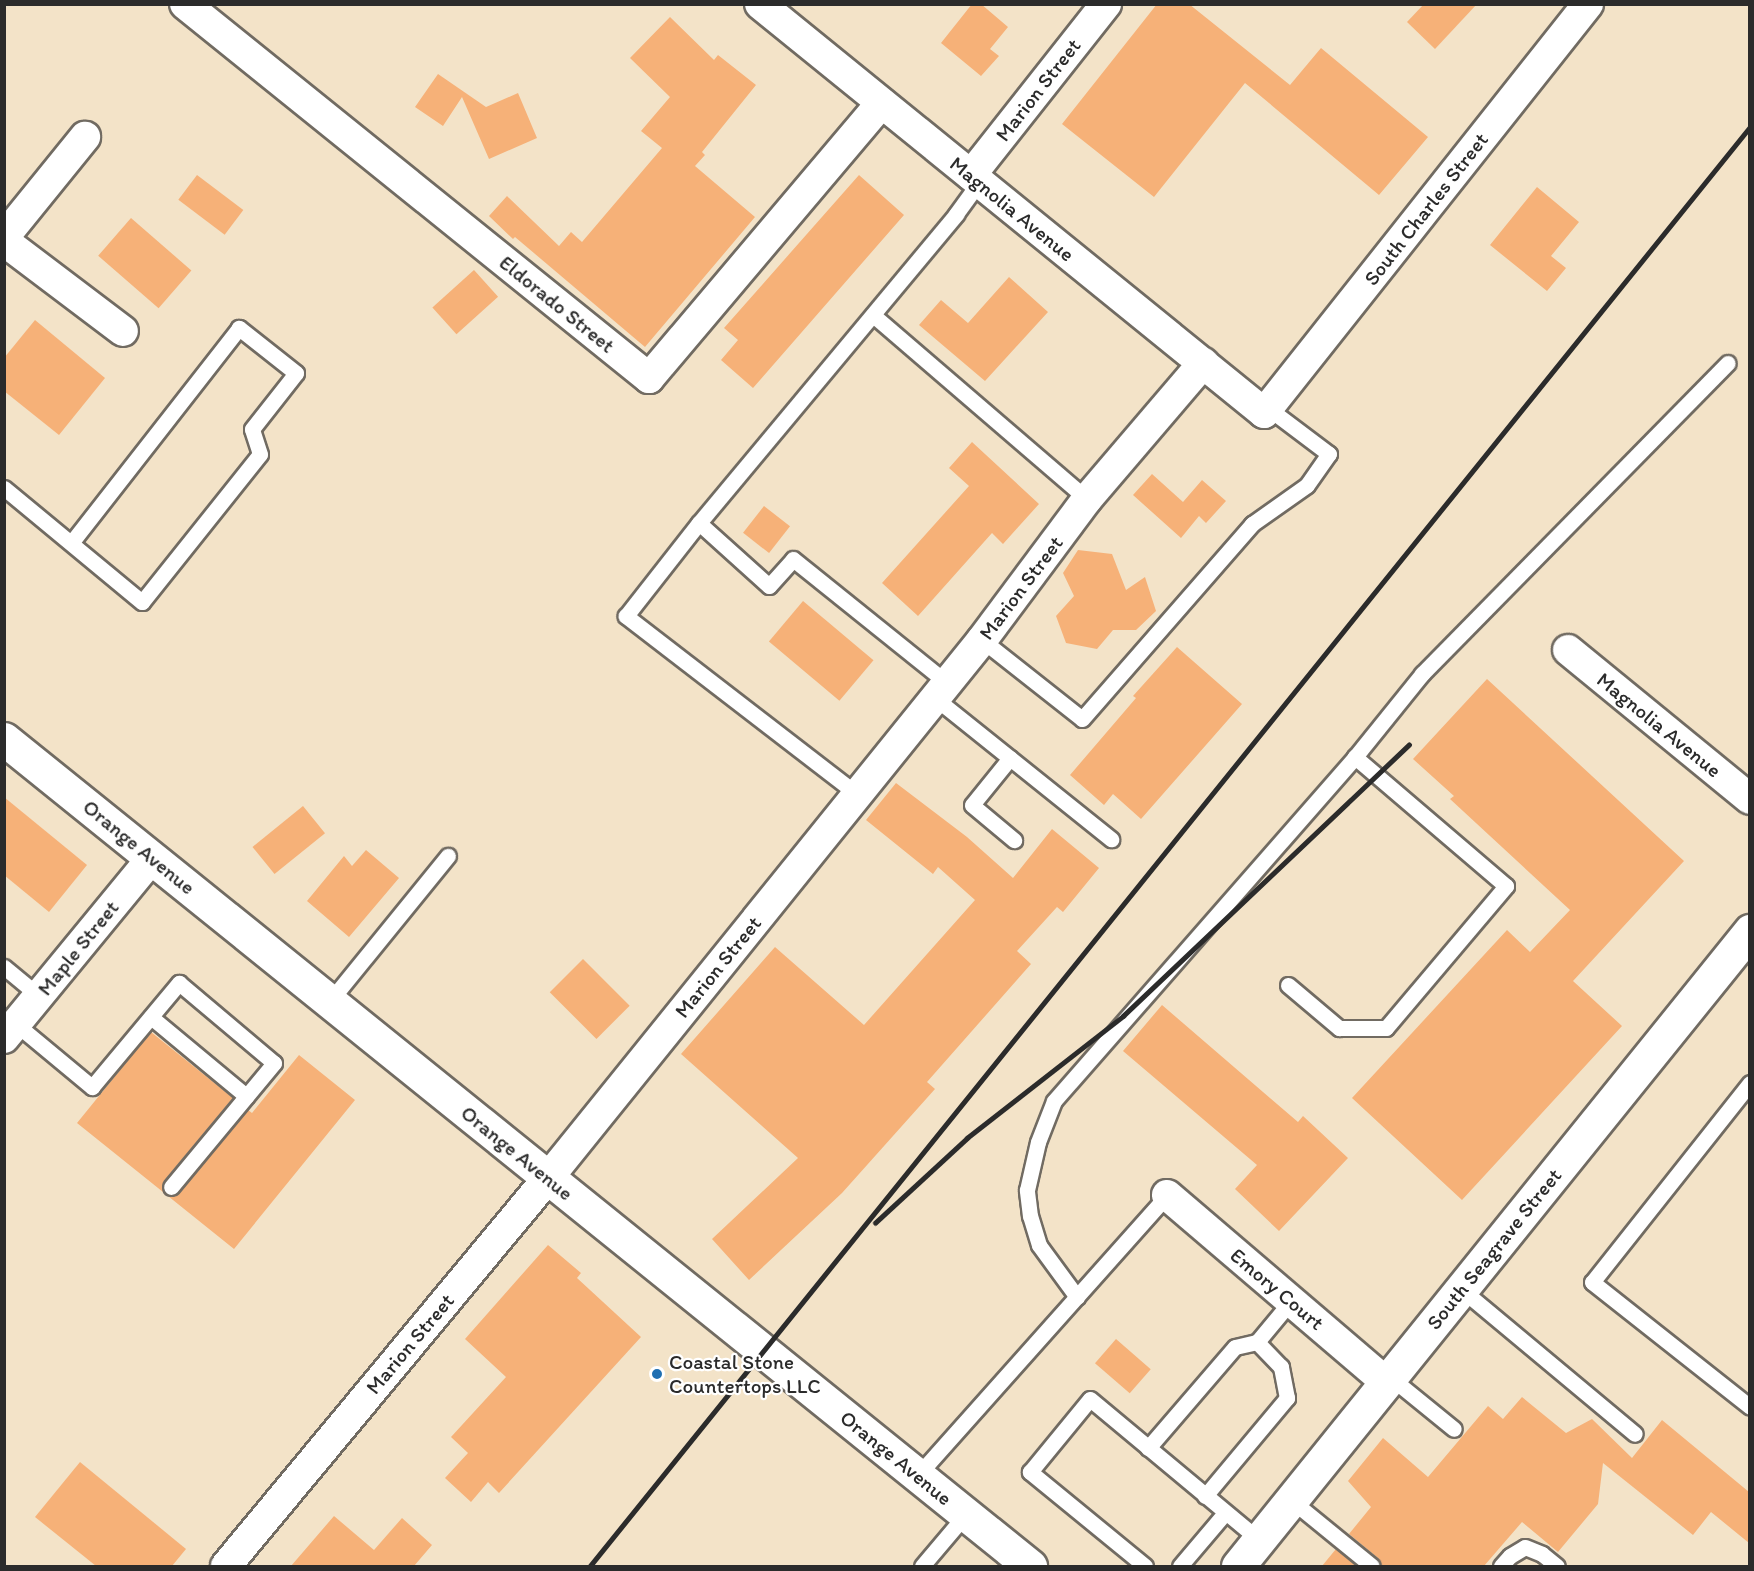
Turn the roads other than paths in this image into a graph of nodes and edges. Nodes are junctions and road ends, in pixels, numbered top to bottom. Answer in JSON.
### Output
{"nodes":[{"id":1,"x":184,"y":4,"type":"edge"},
{"id":2,"x":760,"y":4,"type":"edge"},
{"id":3,"x":1106,"y":4,"type":"edge"},
{"id":4,"x":1588,"y":4,"type":"edge"},
{"id":5,"x":881,"y":103,"type":"junction"},
{"id":6,"x":85,"y":137,"type":"dead end"},
{"id":7,"x":975,"y":179,"type":"junction"},
{"id":8,"x":4,"y":239,"type":"edge"},
{"id":9,"x":873,"y":315,"type":"junction"},
{"id":10,"x":123,"y":332,"type":"dead end"},
{"id":11,"x":1203,"y":363,"type":"junction"},
{"id":12,"x":1728,"y":363,"type":"dead end"},
{"id":13,"x":1266,"y":410,"type":"junction"},
{"id":14,"x":4,"y":488,"type":"edge"},
{"id":15,"x":1087,"y":499,"type":"junction"},
{"id":16,"x":699,"y":523,"type":"junction"},
{"id":17,"x":72,"y":542,"type":"junction"},
{"id":18,"x":982,"y":640,"type":"junction"},
{"id":19,"x":1568,"y":650,"type":"dead end"},
{"id":20,"x":941,"y":691,"type":"junction"},
{"id":21,"x":4,"y":739,"type":"edge"},
{"id":22,"x":1356,"y":757,"type":"junction"},
{"id":23,"x":1010,"y":758,"type":"junction"},
{"id":24,"x":857,"y":794,"type":"junction"},
{"id":25,"x":1749,"y":799,"type":"edge"},
{"id":26,"x":1111,"y":839,"type":"dead end"},
{"id":27,"x":1014,"y":840,"type":"dead end"},
{"id":28,"x":448,"y":856,"type":"dead end"},
{"id":29,"x":152,"y":858,"type":"junction"},
{"id":30,"x":1749,"y":931,"type":"edge"},
{"id":31,"x":4,"y":967,"type":"edge"},
{"id":32,"x":1288,"y":985,"type":"dead end"},
{"id":33,"x":39,"y":996,"type":"junction"},
{"id":34,"x":330,"y":1001,"type":"junction"},
{"id":35,"x":151,"y":1017,"type":"junction"},
{"id":36,"x":10,"y":1031,"type":"edge"},
{"id":37,"x":1749,"y":1083,"type":"edge"},
{"id":38,"x":246,"y":1096,"type":"junction"},
{"id":39,"x":548,"y":1178,"type":"junction"},
{"id":40,"x":171,"y":1187,"type":"dead end"},
{"id":41,"x":1167,"y":1196,"type":"joint"},
{"id":42,"x":1461,"y":1289,"type":"junction"},
{"id":43,"x":1077,"y":1297,"type":"junction"},
{"id":44,"x":1291,"y":1301,"type":"junction"},
{"id":45,"x":1257,"y":1342,"type":"junction"},
{"id":46,"x":1388,"y":1380,"type":"junction"},
{"id":47,"x":1749,"y":1407,"type":"edge"},
{"id":48,"x":1454,"y":1429,"type":"dead end"},
{"id":49,"x":1635,"y":1434,"type":"dead end"},
{"id":50,"x":1148,"y":1448,"type":"junction"},
{"id":51,"x":918,"y":1476,"type":"junction"},
{"id":52,"x":1205,"y":1496,"type":"junction"},
{"id":53,"x":1291,"y":1500,"type":"junction"},
{"id":54,"x":1225,"y":1513,"type":"junction"},
{"id":55,"x":966,"y":1514,"type":"junction"},
{"id":56,"x":1259,"y":1540,"type":"junction"},
{"id":57,"x":226,"y":1566,"type":"edge"},
{"id":58,"x":922,"y":1566,"type":"edge"},
{"id":59,"x":1030,"y":1566,"type":"edge"},
{"id":60,"x":1145,"y":1566,"type":"edge"},
{"id":61,"x":1180,"y":1566,"type":"edge"},
{"id":62,"x":1238,"y":1566,"type":"edge"},
{"id":63,"x":1372,"y":1566,"type":"edge"},
{"id":64,"x":1502,"y":1566,"type":"edge"},
{"id":65,"x":1557,"y":1566,"type":"edge"}],
"edges":[{"from":1,"to":5,"type":"street","name":"Eldorado Street"},
{"from":2,"to":5,"type":"street","name":"Magnolia Avenue"},
{"from":3,"to":7,"type":"street","name":"Marion Street"},
{"from":4,"to":13,"type":"street","name":"South Charles Street"},
{"from":5,"to":7,"type":"street","name":"Magnolia Avenue"},
{"from":6,"to":8,"type":"street"},
{"from":7,"to":9,"type":"lane"},
{"from":7,"to":11,"type":"street","name":"Magnolia Avenue"},
{"from":8,"to":10,"type":"street"},
{"from":9,"to":15,"type":"lane"},
{"from":9,"to":16,"type":"lane"},
{"from":11,"to":13,"type":"street","name":"Magnolia Avenue"},
{"from":11,"to":15,"type":"street","name":"Marion Street"},
{"from":12,"to":22,"type":"lane"},
{"from":13,"to":18,"type":"lane"},
{"from":14,"to":17,"type":"lane"},
{"from":15,"to":18,"type":"street","name":"Marion Street"},
{"from":16,"to":20,"type":"lane"},
{"from":16,"to":24,"type":"lane"},
{"from":17,"to":17,"type":"lane"},
{"from":18,"to":20,"type":"street","name":"Marion Street"},
{"from":19,"to":25,"type":"street","name":"Magnolia Avenue"},
{"from":20,"to":23,"type":"lane"},
{"from":20,"to":24,"type":"street","name":"Marion Street"},
{"from":21,"to":29,"type":"street","name":"Orange Avenue"},
{"from":22,"to":32,"type":"lane"},
{"from":22,"to":43,"type":"lane"},
{"from":23,"to":26,"type":"lane"},
{"from":23,"to":27,"type":"lane"},
{"from":24,"to":39,"type":"street","name":"Marion Street"},
{"from":28,"to":34,"type":"lane"},
{"from":29,"to":33,"type":"street","name":"Maple Street"},
{"from":29,"to":34,"type":"street","name":"Orange Avenue"},
{"from":30,"to":42,"type":"street","name":"South Seagrave Street"},
{"from":31,"to":33,"type":"lane"},
{"from":33,"to":36,"type":"street","name":"Maple Street"},
{"from":34,"to":39,"type":"street","name":"Orange Avenue"},
{"from":35,"to":36,"type":"lane"},
{"from":35,"to":38,"type":"lane"},
{"from":35,"to":38,"type":"lane"},
{"from":37,"to":47,"type":"lane"},
{"from":38,"to":40,"type":"lane"},
{"from":39,"to":51,"type":"street","name":"Orange Avenue"},
{"from":39,"to":57,"type":"street","name":"Marion Street"},
{"from":41,"to":43,"type":"lane"},
{"from":41,"to":44,"type":"street","name":"Emory Court"},
{"from":42,"to":46,"type":"street","name":"South Seagrave Street"},
{"from":42,"to":49,"type":"lane"},
{"from":43,"to":51,"type":"lane"},
{"from":44,"to":45,"type":"lane"},
{"from":44,"to":46,"type":"street","name":"Emory Court"},
{"from":45,"to":50,"type":"lane"},
{"from":45,"to":52,"type":"lane"},
{"from":46,"to":48,"type":"lane"},
{"from":46,"to":53,"type":"street","name":"South Seagrave Street"},
{"from":50,"to":52,"type":"lane"},
{"from":50,"to":60,"type":"lane"},
{"from":51,"to":55,"type":"street","name":"Orange Avenue"},
{"from":52,"to":54,"type":"lane"},
{"from":53,"to":56,"type":"street","name":"South Seagrave Street"},
{"from":53,"to":63,"type":"lane"},
{"from":54,"to":56,"type":"lane"},
{"from":54,"to":61,"type":"lane"},
{"from":55,"to":58,"type":"lane"},
{"from":55,"to":59,"type":"street","name":"Orange Avenue"},
{"from":56,"to":62,"type":"street","name":"South Seagrave Street"},
{"from":64,"to":65,"type":"lane"}]}
